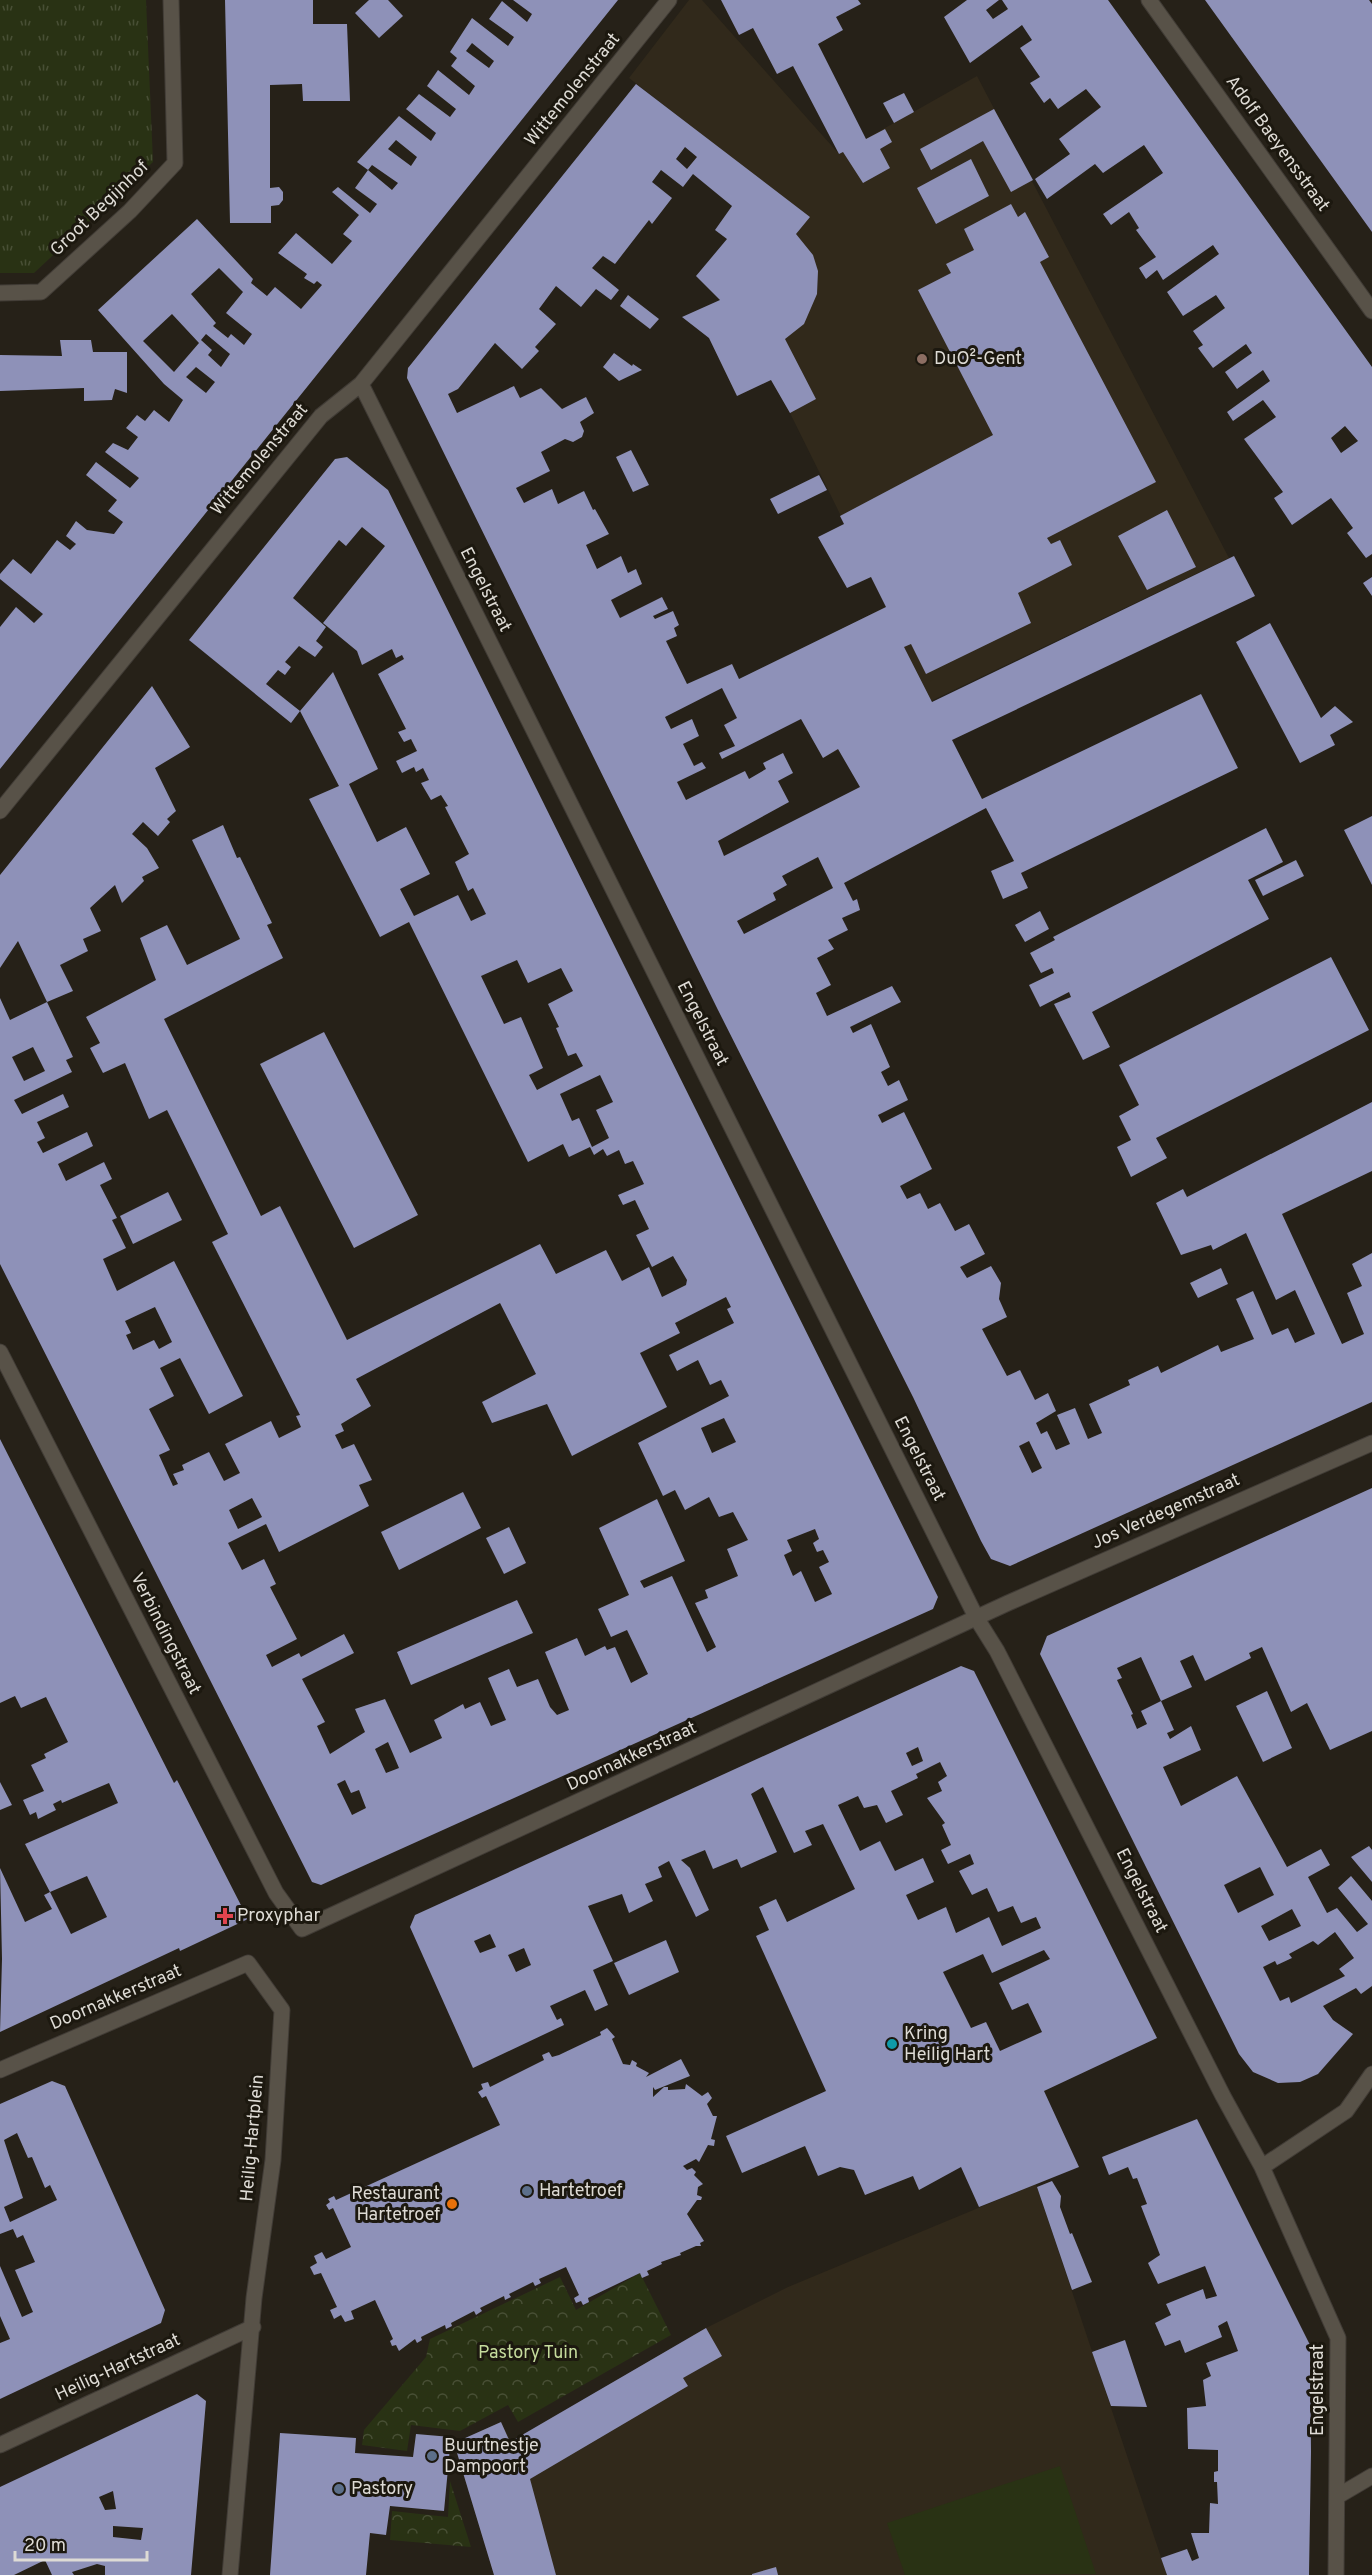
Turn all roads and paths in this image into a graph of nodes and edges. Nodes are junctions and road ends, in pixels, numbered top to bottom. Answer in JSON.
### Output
{"nodes":[{"id":1,"x":171,"y":0,"type":"edge"},
{"id":2,"x":669,"y":0,"type":"edge"},
{"id":3,"x":1149,"y":0,"type":"edge"},
{"id":4,"x":0,"y":293,"type":"edge"},
{"id":5,"x":1372,"y":311,"type":"edge"},
{"id":6,"x":361,"y":384,"type":"junction"},
{"id":7,"x":0,"y":811,"type":"edge"},
{"id":8,"x":0,"y":1352,"type":"edge"},
{"id":9,"x":1372,"y":1443,"type":"edge"},
{"id":10,"x":977,"y":1619,"type":"junction"},
{"id":11,"x":302,"y":1929,"type":"joint"},
{"id":12,"x":248,"y":1963,"type":"joint"},
{"id":13,"x":0,"y":2070,"type":"edge"},
{"id":14,"x":1372,"y":2074,"type":"edge"},
{"id":15,"x":1262,"y":2167,"type":"junction"},
{"id":16,"x":253,"y":2327,"type":"junction"},
{"id":17,"x":0,"y":2445,"type":"edge"},
{"id":18,"x":1372,"y":2476,"type":"edge"},
{"id":19,"x":1338,"y":2496,"type":"junction"},
{"id":20,"x":231,"y":2575,"type":"edge"},
{"id":21,"x":1336,"y":2575,"type":"edge"}],
"edges":[{"from":1,"to":4,"type":"street","name":"Groot Begijnhof"},
{"from":2,"to":6,"type":"street","name":"Wittemolenstraat"},
{"from":3,"to":5,"type":"street","name":"Adolf Baeyensstraat"},
{"from":6,"to":7,"type":"street","name":"Wittemolenstraat"},
{"from":6,"to":10,"type":"street","name":"Engelstraat"},
{"from":8,"to":11,"type":"street","name":"Verbindingstraat"},
{"from":9,"to":10,"type":"street","name":"Jos Verdegemstraat"},
{"from":10,"to":11,"type":"street","name":"Doornakkerstraat"},
{"from":10,"to":15,"type":"street","name":"Engelstraat"},
{"from":12,"to":13,"type":"street","name":"Doornakkerstraat"},
{"from":12,"to":16,"type":"street","name":"Heilig-Hartplein"},
{"from":14,"to":15,"type":"street"},
{"from":15,"to":19,"type":"street","name":"Engelstraat"},
{"from":16,"to":17,"type":"street","name":"Heilig-Hartstraat"},
{"from":16,"to":20,"type":"street","name":"Heilig-Hartplein"},
{"from":18,"to":19,"type":"street"},
{"from":19,"to":21,"type":"street","name":"Engelstraat"}]}
